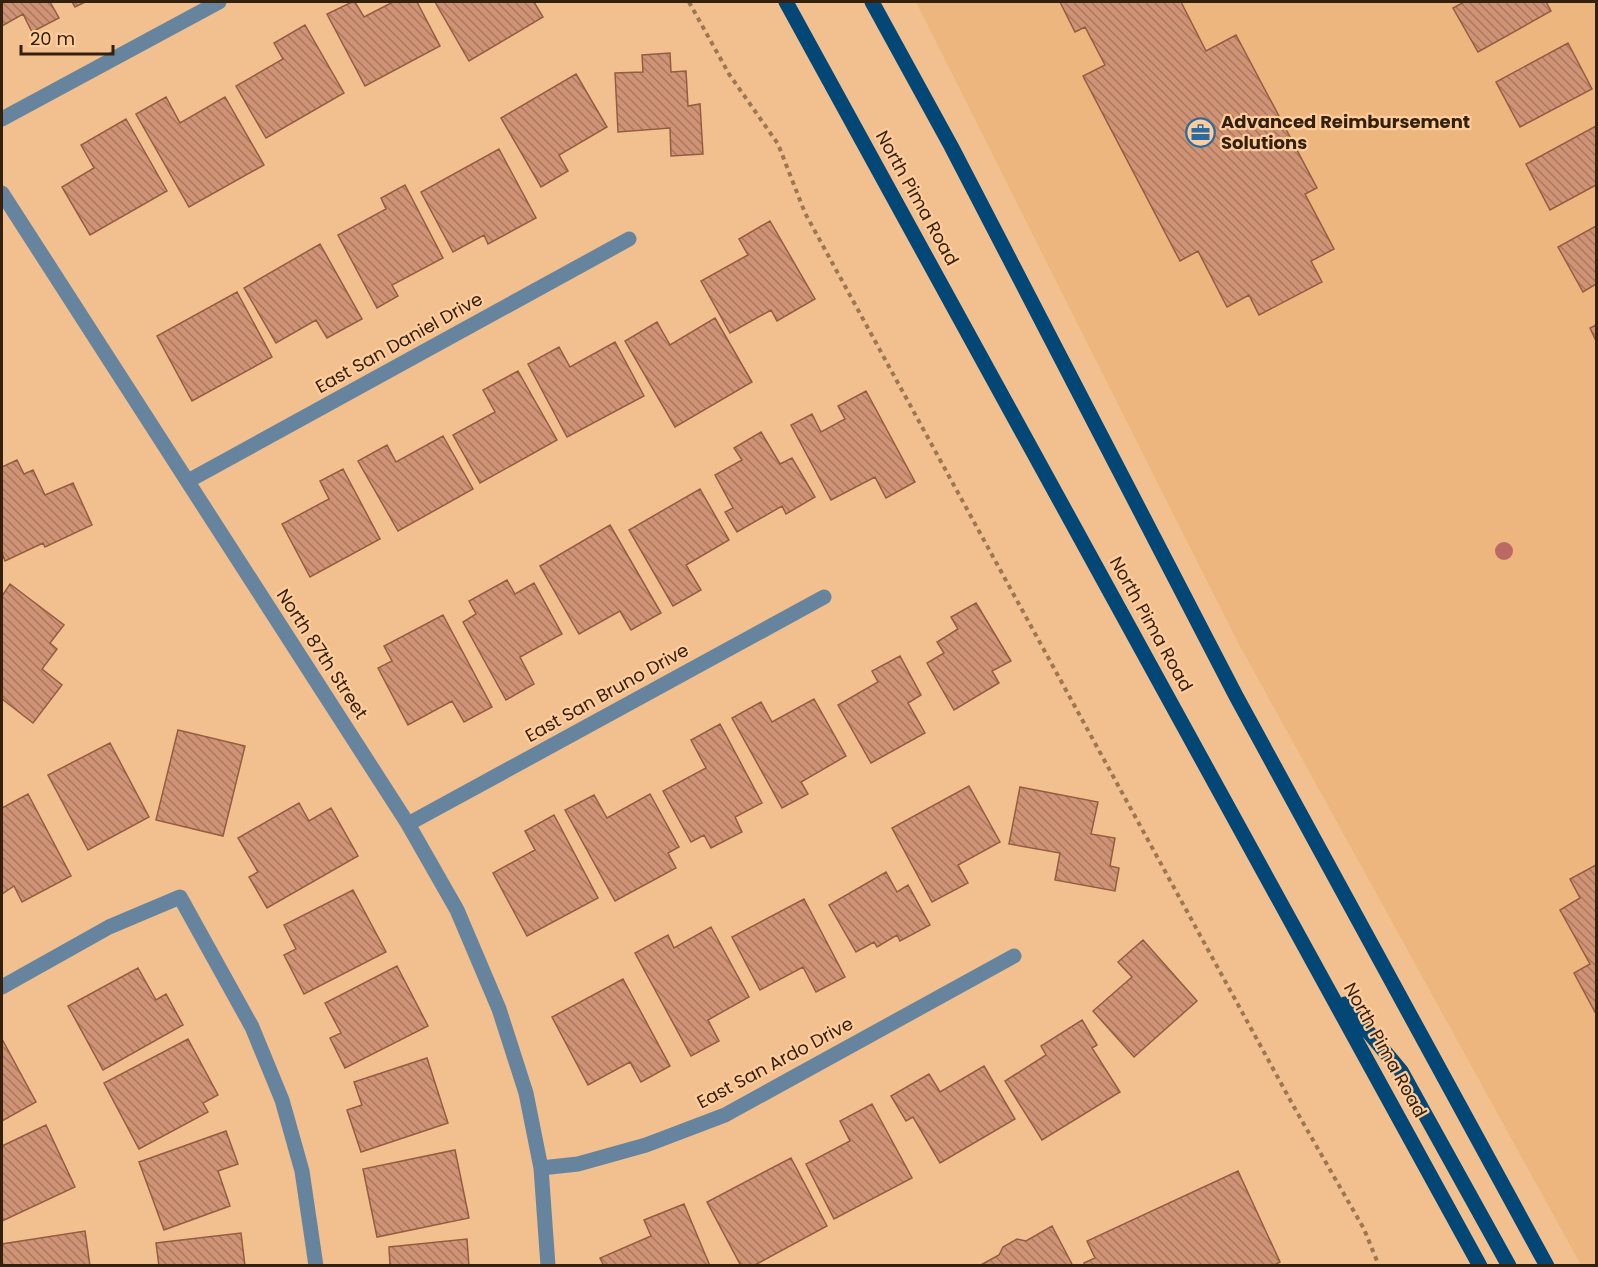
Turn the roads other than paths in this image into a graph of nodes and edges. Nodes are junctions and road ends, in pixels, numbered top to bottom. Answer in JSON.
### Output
{"nodes":[{"id":1,"x":219,"y":2,"type":"edge"},
{"id":2,"x":786,"y":2,"type":"edge"},
{"id":3,"x":872,"y":2,"type":"edge"},
{"id":4,"x":2,"y":119,"type":"edge"},
{"id":5,"x":2,"y":193,"type":"edge"},
{"id":6,"x":629,"y":239,"type":"dead end"},
{"id":7,"x":188,"y":481,"type":"junction"},
{"id":8,"x":824,"y":597,"type":"dead end"},
{"id":9,"x":408,"y":824,"type":"junction"},
{"id":10,"x":1014,"y":956,"type":"dead end"},
{"id":11,"x":1323,"y":979,"type":"junction"},
{"id":12,"x":2,"y":987,"type":"edge"},
{"id":13,"x":541,"y":1168,"type":"junction"},
{"id":14,"x":316,"y":1266,"type":"edge"},
{"id":15,"x":548,"y":1266,"type":"edge"},
{"id":16,"x":1480,"y":1266,"type":"edge"},
{"id":17,"x":1509,"y":1266,"type":"edge"},
{"id":18,"x":1547,"y":1266,"type":"edge"}],
"edges":[{"from":1,"to":4,"type":"street"},
{"from":2,"to":11,"type":"main road","name":"North Pima Road"},
{"from":3,"to":18,"type":"main road"},
{"from":5,"to":7,"type":"street","name":"North 87th Street"},
{"from":6,"to":7,"type":"street","name":"East San Daniel Drive"},
{"from":7,"to":9,"type":"street","name":"North 87th Street"},
{"from":8,"to":9,"type":"street","name":"East San Bruno Drive"},
{"from":9,"to":13,"type":"street","name":"North 87th Street"},
{"from":10,"to":13,"type":"street","name":"East San Ardo Drive"},
{"from":11,"to":16,"type":"main road","name":"North Pima Road"},
{"from":11,"to":17,"type":"main road"},
{"from":12,"to":14,"type":"street"},
{"from":13,"to":15,"type":"street","name":"North 87th Street"}]}
